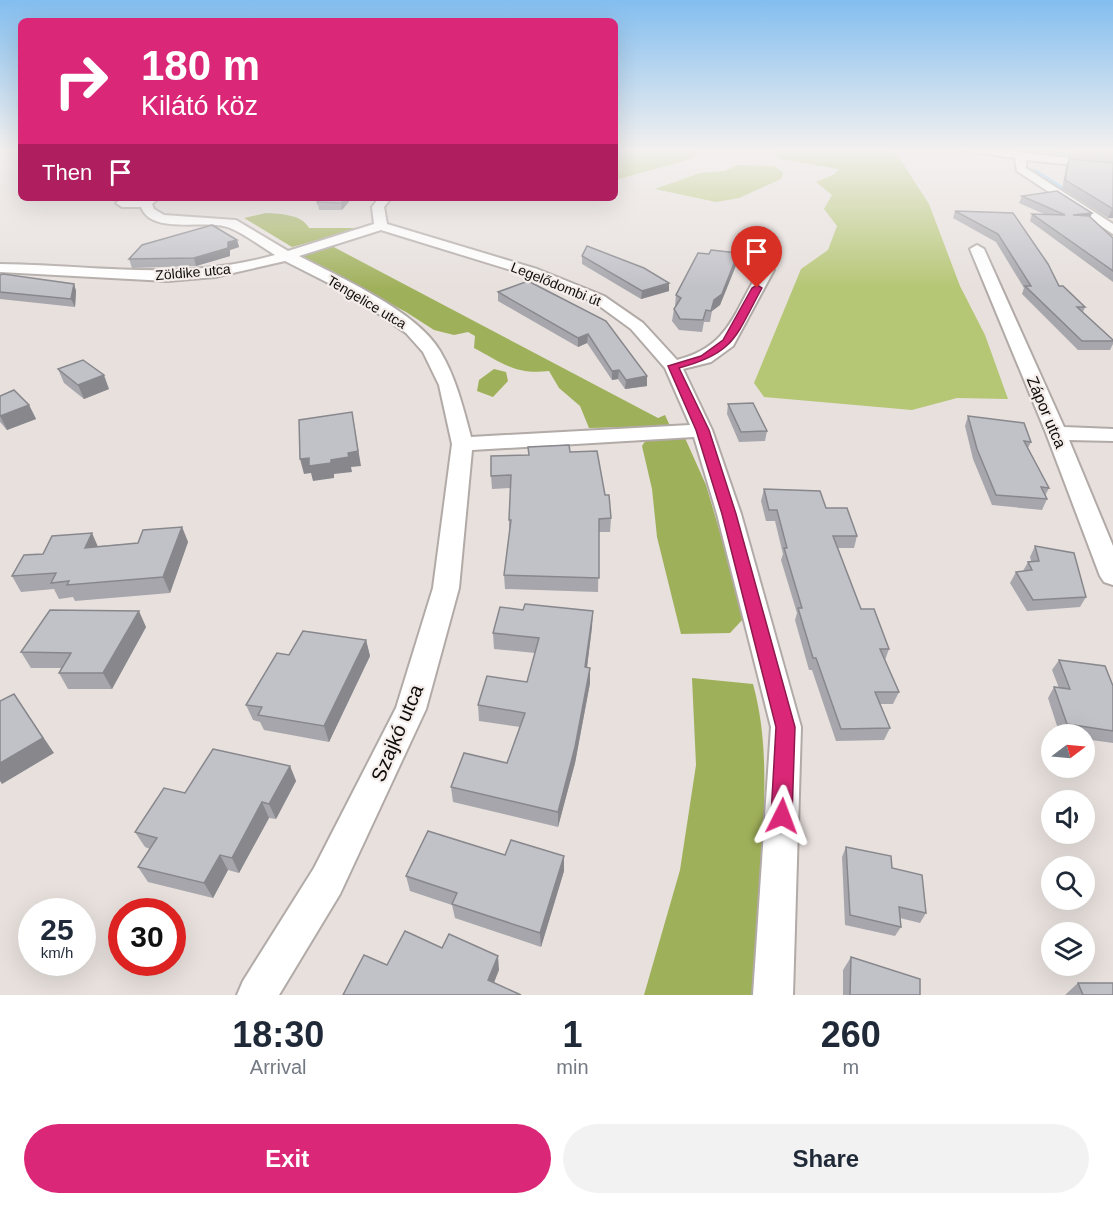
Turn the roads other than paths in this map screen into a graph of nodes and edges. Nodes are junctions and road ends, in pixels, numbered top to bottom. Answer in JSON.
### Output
{"nodes":[{"id":1,"x":1060,"y":195,"type":"edge"},
{"id":2,"x":141,"y":201,"type":"edge"},
{"id":3,"x":150,"y":201,"type":"edge"},
{"id":4,"x":383,"y":201,"type":"edge"},
{"id":5,"x":122,"y":203,"type":"dead end"},
{"id":6,"x":381,"y":226,"type":"junction"},
{"id":7,"x":1113,"y":230,"type":"edge"},
{"id":8,"x":977,"y":249,"type":"dead end"},
{"id":9,"x":285,"y":255,"type":"junction"},
{"id":10,"x":0,"y":268,"type":"edge"},
{"id":11,"x":767,"y":270,"type":"dead end"},
{"id":12,"x":673,"y":366,"type":"junction"},
{"id":13,"x":702,"y":430,"type":"junction"},
{"id":14,"x":1056,"y":433,"type":"junction"},
{"id":15,"x":1113,"y":435,"type":"edge"},
{"id":16,"x":462,"y":444,"type":"junction"},
{"id":17,"x":1113,"y":576,"type":"edge"},
{"id":18,"x":257,"y":995,"type":"edge"},
{"id":19,"x":773,"y":995,"type":"edge"}],
"edges":[{"from":1,"to":7,"type":"street"},
{"from":2,"to":5,"type":"street"},
{"from":3,"to":9,"type":"street"},
{"from":4,"to":6,"type":"street"},
{"from":6,"to":9,"type":"street","name":"Zöldike utca"},
{"from":6,"to":12,"type":"street","name":"Legelődombi út"},
{"from":8,"to":14,"type":"street","name":"Zápor utca"},
{"from":9,"to":10,"type":"street","name":"Zöldike utca"},
{"from":9,"to":16,"type":"street","name":"Tengelice utca"},
{"from":11,"to":12,"type":"street"},
{"from":12,"to":13,"type":"street","name":"Legelődombi út"},
{"from":13,"to":16,"type":"street"},
{"from":13,"to":19,"type":"street","name":"Legelődombi út"},
{"from":14,"to":15,"type":"street"},
{"from":14,"to":17,"type":"street","name":"Zápor utca"},
{"from":16,"to":18,"type":"street","name":"Szajkó utca"}]}
